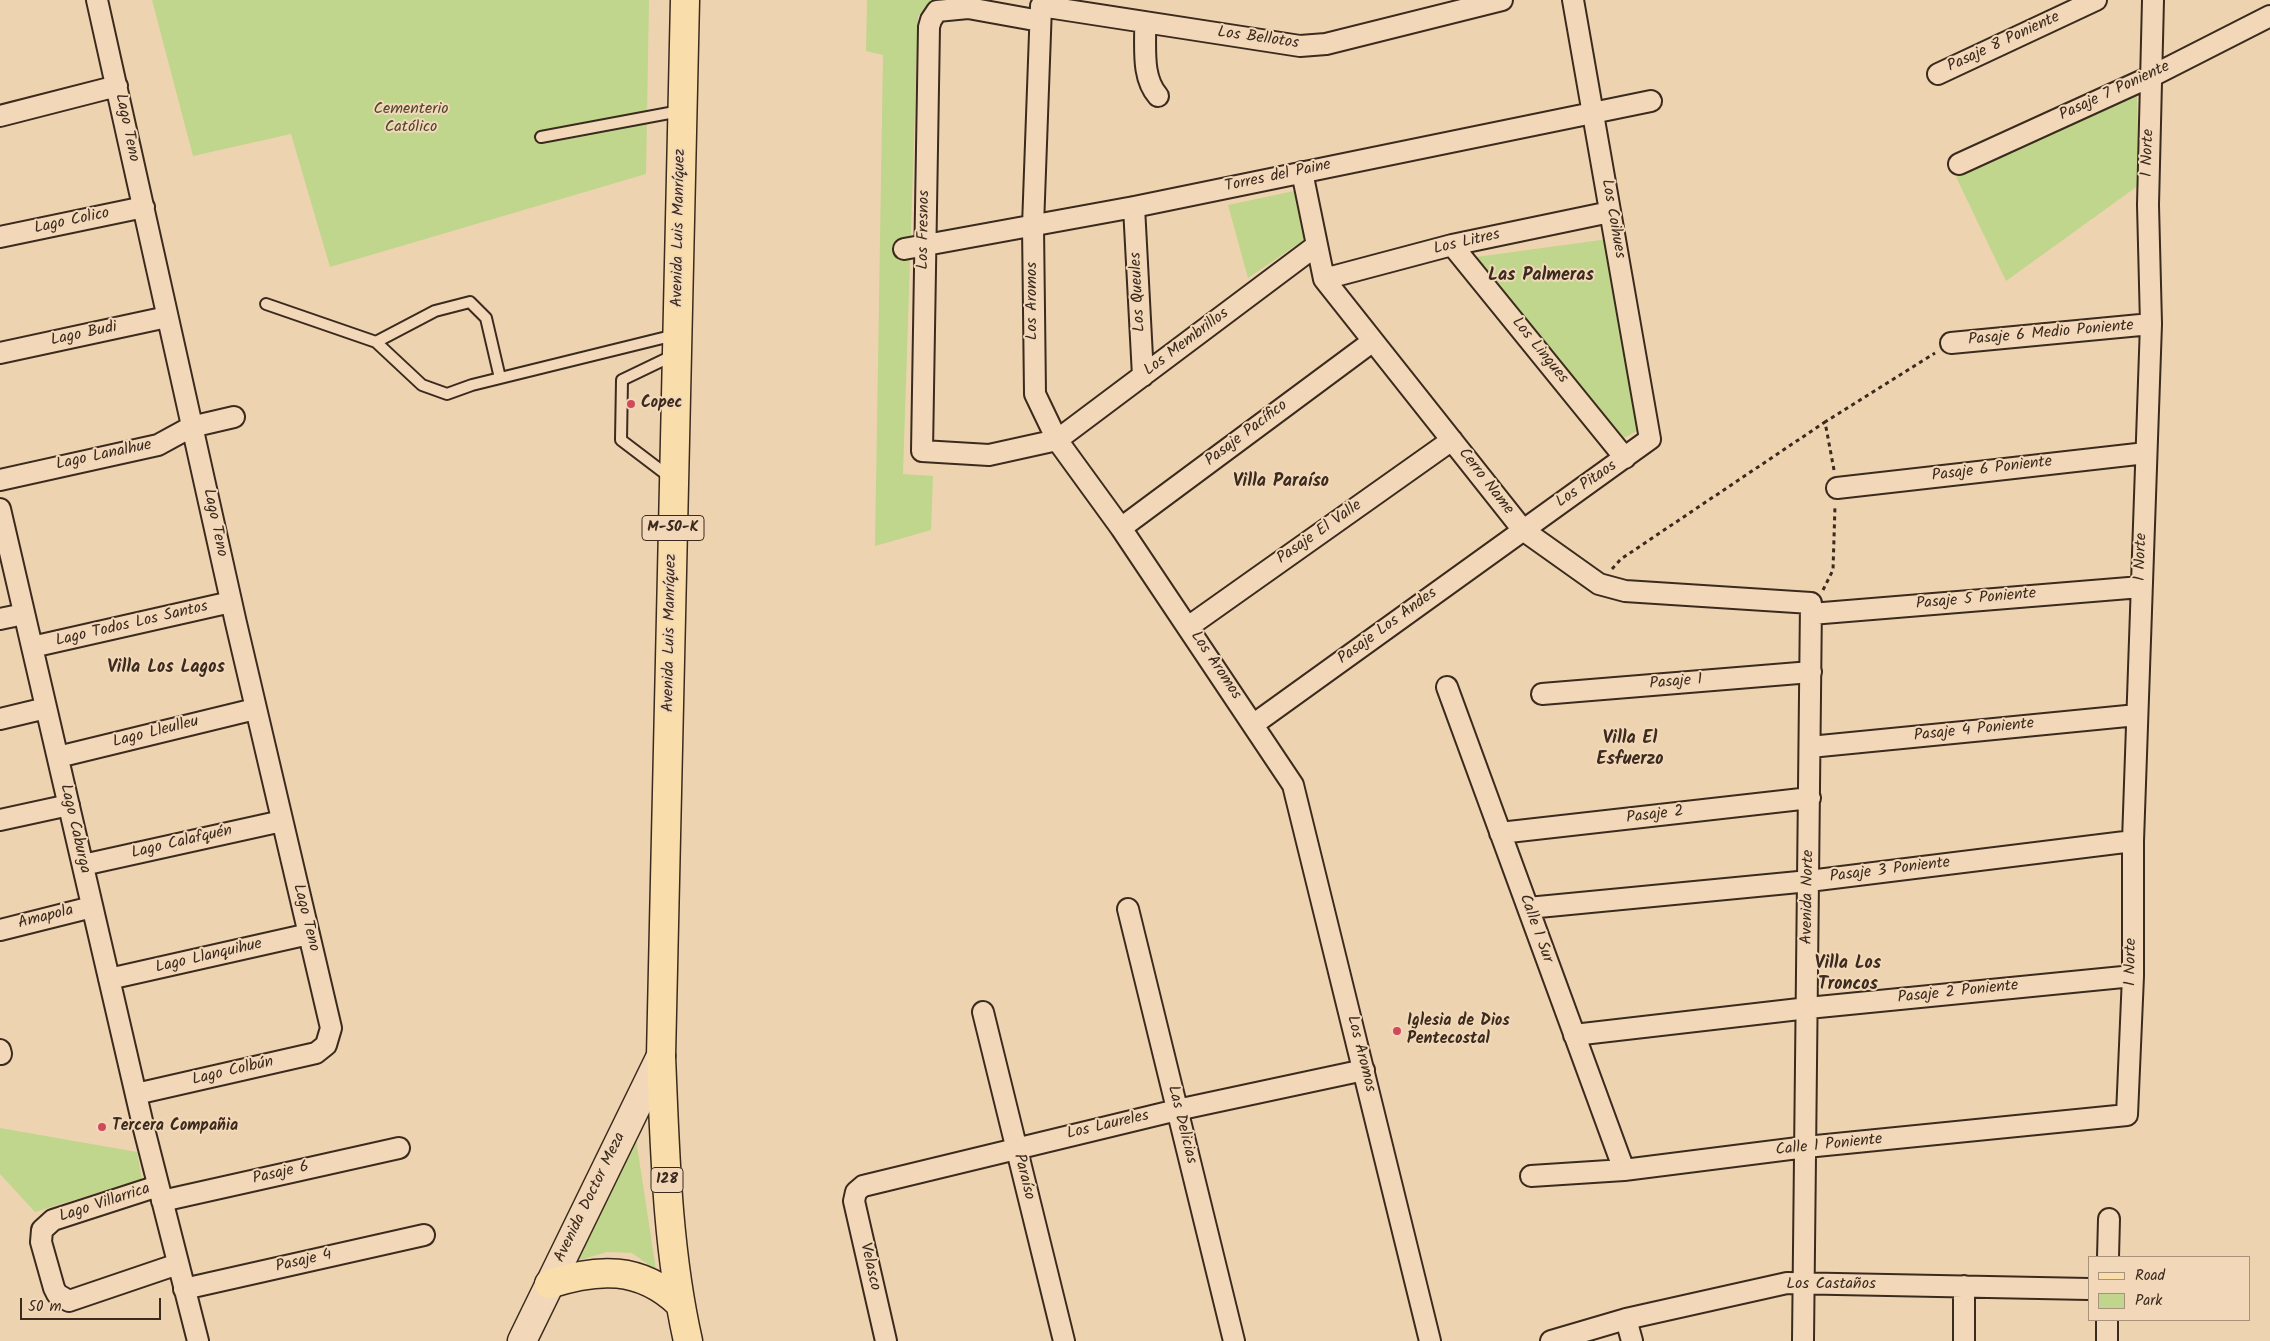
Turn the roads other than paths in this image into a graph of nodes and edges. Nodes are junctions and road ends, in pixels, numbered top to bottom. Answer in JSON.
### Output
{"nodes":[{"id":1,"x":97,"y":0,"type":"edge"},
{"id":2,"x":685,"y":0,"type":"edge"},
{"id":3,"x":1502,"y":0,"type":"edge"},
{"id":4,"x":1573,"y":0,"type":"edge"},
{"id":5,"x":2096,"y":0,"type":"edge"},
{"id":6,"x":2153,"y":0,"type":"edge"},
{"id":7,"x":937,"y":11,"type":"joint"},
{"id":8,"x":1040,"y":14,"type":"junction"},
{"id":9,"x":2270,"y":16,"type":"edge"},
{"id":10,"x":1145,"y":22,"type":"junction"},
{"id":11,"x":1938,"y":74,"type":"dead end"},
{"id":12,"x":2152,"y":76,"type":"junction"},
{"id":13,"x":117,"y":86,"type":"junction"},
{"id":14,"x":1158,"y":96,"type":"dead end"},
{"id":15,"x":1651,"y":101,"type":"dead end"},
{"id":16,"x":682,"y":111,"type":"junction"},
{"id":17,"x":1593,"y":113,"type":"junction"},
{"id":18,"x":0,"y":116,"type":"edge"},
{"id":19,"x":541,"y":137,"type":"dead end"},
{"id":20,"x":1959,"y":164,"type":"dead end"},
{"id":21,"x":1302,"y":172,"type":"junction"},
{"id":22,"x":144,"y":206,"type":"junction"},
{"id":23,"x":1134,"y":208,"type":"junction"},
{"id":24,"x":1610,"y":212,"type":"junction"},
{"id":25,"x":1033,"y":226,"type":"junction"},
{"id":26,"x":0,"y":236,"type":"edge"},
{"id":27,"x":925,"y":244,"type":"junction"},
{"id":28,"x":1317,"y":245,"type":"junction"},
{"id":29,"x":1452,"y":245,"type":"junction"},
{"id":30,"x":904,"y":249,"type":"dead end"},
{"id":31,"x":1324,"y":279,"type":"junction"},
{"id":32,"x":266,"y":304,"type":"dead end"},
{"id":33,"x":167,"y":317,"type":"junction"},
{"id":34,"x":2151,"y":324,"type":"junction"},
{"id":35,"x":1373,"y":341,"type":"junction"},
{"id":36,"x":376,"y":342,"type":"junction"},
{"id":37,"x":1950,"y":343,"type":"road end"},
{"id":38,"x":677,"y":344,"type":"junction"},
{"id":39,"x":0,"y":353,"type":"edge"},
{"id":40,"x":1144,"y":376,"type":"junction"},
{"id":41,"x":500,"y":378,"type":"junction"},
{"id":42,"x":234,"y":417,"type":"dead end"},
{"id":43,"x":191,"y":427,"type":"junction"},
{"id":44,"x":1650,"y":439,"type":"joint"},
{"id":45,"x":1057,"y":440,"type":"junction"},
{"id":46,"x":1452,"y":440,"type":"junction"},
{"id":47,"x":2146,"y":453,"type":"junction"},
{"id":48,"x":1625,"y":458,"type":"junction"},
{"id":49,"x":0,"y":480,"type":"edge"},
{"id":50,"x":674,"y":480,"type":"junction"},
{"id":51,"x":1837,"y":488,"type":"road end"},
{"id":52,"x":1,"y":514,"type":"edge"},
{"id":53,"x":1121,"y":528,"type":"junction"},
{"id":54,"x":1523,"y":530,"type":"junction"},
{"id":55,"x":2141,"y":587,"type":"junction"},
{"id":56,"x":231,"y":602,"type":"junction"},
{"id":57,"x":1811,"y":608,"type":"junction"},
{"id":58,"x":24,"y":614,"type":"junction"},
{"id":59,"x":0,"y":619,"type":"edge"},
{"id":60,"x":1188,"y":626,"type":"junction"},
{"id":61,"x":32,"y":647,"type":"junction"},
{"id":62,"x":1811,"y":672,"type":"junction"},
{"id":63,"x":1447,"y":687,"type":"dead end"},
{"id":64,"x":1542,"y":694,"type":"dead end"},
{"id":65,"x":46,"y":708,"type":"junction"},
{"id":66,"x":255,"y":708,"type":"junction"},
{"id":67,"x":2137,"y":715,"type":"junction"},
{"id":68,"x":0,"y":719,"type":"edge"},
{"id":69,"x":1254,"y":724,"type":"junction"},
{"id":70,"x":1810,"y":747,"type":"junction"},
{"id":71,"x":58,"y":757,"type":"junction"},
{"id":72,"x":1810,"y":798,"type":"junction"},
{"id":73,"x":70,"y":805,"type":"junction"},
{"id":74,"x":0,"y":820,"type":"edge"},
{"id":75,"x":282,"y":821,"type":"junction"},
{"id":76,"x":1500,"y":834,"type":"junction"},
{"id":77,"x":2133,"y":841,"type":"junction"},
{"id":78,"x":83,"y":865,"type":"junction"},
{"id":79,"x":1809,"y":881,"type":"junction"},
{"id":80,"x":92,"y":907,"type":"junction"},
{"id":81,"x":1528,"y":908,"type":"junction"},
{"id":82,"x":1128,"y":910,"type":"dead end"},
{"id":83,"x":0,"y":930,"type":"edge"},
{"id":84,"x":309,"y":934,"type":"junction"},
{"id":85,"x":2133,"y":976,"type":"junction"},
{"id":86,"x":109,"y":979,"type":"junction"},
{"id":87,"x":1808,"y":1008,"type":"junction"},
{"id":88,"x":983,"y":1012,"type":"dead end"},
{"id":89,"x":1574,"y":1035,"type":"junction"},
{"id":90,"x":326,"y":1045,"type":"joint"},
{"id":91,"x":661,"y":1056,"type":"junction"},
{"id":92,"x":1364,"y":1070,"type":"junction"},
{"id":93,"x":136,"y":1094,"type":"junction"},
{"id":94,"x":1177,"y":1110,"type":"junction"},
{"id":95,"x":2127,"y":1115,"type":"joint"},
{"id":96,"x":399,"y":1148,"type":"dead end"},
{"id":97,"x":1016,"y":1148,"type":"junction"},
{"id":98,"x":1806,"y":1148,"type":"junction"},
{"id":99,"x":1624,"y":1170,"type":"junction"},
{"id":100,"x":1531,"y":1176,"type":"dead end"},
{"id":101,"x":856,"y":1192,"type":"joint"},
{"id":102,"x":160,"y":1193,"type":"junction"},
{"id":103,"x":2109,"y":1219,"type":"dead end"},
{"id":104,"x":424,"y":1235,"type":"dead end"},
{"id":105,"x":2108,"y":1256,"type":"edge"},
{"id":106,"x":178,"y":1264,"type":"junction"},
{"id":107,"x":1804,"y":1283,"type":"junction"},
{"id":108,"x":549,"y":1284,"type":"junction"},
{"id":109,"x":1964,"y":1286,"type":"junction"},
{"id":110,"x":184,"y":1289,"type":"junction"},
{"id":111,"x":2088,"y":1289,"type":"edge"},
{"id":112,"x":679,"y":1303,"type":"junction"},
{"id":113,"x":1626,"y":1319,"type":"junction"},
{"id":114,"x":2107,"y":1321,"type":"edge"},
{"id":115,"x":198,"y":1341,"type":"edge"},
{"id":116,"x":522,"y":1341,"type":"edge"},
{"id":117,"x":688,"y":1341,"type":"edge"},
{"id":118,"x":886,"y":1341,"type":"edge"},
{"id":119,"x":1064,"y":1341,"type":"edge"},
{"id":120,"x":1234,"y":1341,"type":"edge"},
{"id":121,"x":1430,"y":1341,"type":"edge"},
{"id":122,"x":1551,"y":1341,"type":"edge"},
{"id":123,"x":1632,"y":1341,"type":"edge"},
{"id":124,"x":1803,"y":1341,"type":"edge"},
{"id":125,"x":1964,"y":1341,"type":"edge"},
{"id":126,"x":2107,"y":1341,"type":"edge"}],
"edges":[{"from":1,"to":13,"type":"street","name":"Lago Teno"},
{"from":2,"to":16,"type":"main road","name":"Avenida Luis Manríquez","number":"M-50-K"},
{"from":3,"to":10,"type":"street","name":"Los Bellotos"},
{"from":4,"to":17,"type":"street","name":"Los Coihues"},
{"from":5,"to":11,"type":"street","name":"Pasaje 8 Poniente"},
{"from":6,"to":12,"type":"street","name":"1 Norte"},
{"from":7,"to":8,"type":"street","name":"Los Bellotos"},
{"from":7,"to":27,"type":"street","name":"Los Fresnos"},
{"from":8,"to":10,"type":"street","name":"Los Bellotos"},
{"from":8,"to":25,"type":"street","name":"Los Aromos"},
{"from":9,"to":12,"type":"street","name":"Pasaje 7 Poniente"},
{"from":10,"to":14,"type":"street"},
{"from":12,"to":20,"type":"street","name":"Pasaje 7 Poniente"},
{"from":12,"to":34,"type":"street","name":"1 Norte"},
{"from":13,"to":18,"type":"street"},
{"from":13,"to":22,"type":"street","name":"Lago Teno"},
{"from":15,"to":17,"type":"street","name":"Torres del Paine"},
{"from":16,"to":19,"type":"lane"},
{"from":16,"to":38,"type":"main road","name":"Avenida Luis Manríquez","number":"M-50-K"},
{"from":17,"to":21,"type":"street","name":"Torres del Paine"},
{"from":17,"to":24,"type":"street","name":"Los Coihues"},
{"from":21,"to":23,"type":"street","name":"Torres del Paine"},
{"from":21,"to":28,"type":"street","name":"Cerro Name"},
{"from":22,"to":26,"type":"street","name":"Lago Colico"},
{"from":22,"to":33,"type":"street","name":"Lago Teno"},
{"from":23,"to":25,"type":"street","name":"Torres del Paine"},
{"from":23,"to":40,"type":"street","name":"Los Queules"},
{"from":24,"to":29,"type":"street","name":"Los Litres"},
{"from":24,"to":44,"type":"street","name":"Los Coihues"},
{"from":25,"to":27,"type":"street","name":"Torres del Paine"},
{"from":25,"to":45,"type":"street","name":"Los Aromos"},
{"from":27,"to":30,"type":"street","name":"Torres del Paine"},
{"from":27,"to":45,"type":"street","name":"Los Fresnos"},
{"from":28,"to":31,"type":"street","name":"Cerro Name"},
{"from":28,"to":40,"type":"street","name":"Los Membrillos"},
{"from":29,"to":31,"type":"street","name":"Los Litres"},
{"from":29,"to":48,"type":"street","name":"Los Lingues"},
{"from":31,"to":35,"type":"street","name":"Cerro Name"},
{"from":32,"to":36,"type":"lane"},
{"from":33,"to":39,"type":"street","name":"Lago Budi"},
{"from":33,"to":43,"type":"street","name":"Lago Teno"},
{"from":34,"to":37,"type":"street","name":"Pasaje 6 Medio Poniente"},
{"from":34,"to":47,"type":"street","name":"1 Norte"},
{"from":35,"to":46,"type":"street","name":"Cerro Name"},
{"from":35,"to":53,"type":"street","name":"Pasaje Pacífico"},
{"from":36,"to":41,"type":"lane"},
{"from":36,"to":41,"type":"lane"},
{"from":38,"to":41,"type":"lane"},
{"from":38,"to":50,"type":"main road","name":"Avenida Luis Manríquez","number":"M-50-K"},
{"from":38,"to":50,"type":"lane"},
{"from":40,"to":45,"type":"street","name":"Los Membrillos"},
{"from":42,"to":43,"type":"street","name":"Lago Lanalhue"},
{"from":43,"to":49,"type":"street","name":"Lago Lanalhue"},
{"from":43,"to":56,"type":"street","name":"Lago Teno"},
{"from":44,"to":48,"type":"street","name":"Los Pitaos"},
{"from":45,"to":53,"type":"street","name":"Los Aromos"},
{"from":46,"to":54,"type":"street","name":"Cerro Name"},
{"from":46,"to":60,"type":"street","name":"Pasaje El Valle"},
{"from":47,"to":51,"type":"street","name":"Pasaje 6 Poniente"},
{"from":47,"to":55,"type":"street","name":"1 Norte"},
{"from":48,"to":54,"type":"street","name":"Los Pitaos"},
{"from":50,"to":91,"type":"main road","name":"Avenida Luis Manríquez","number":"M-50-K"},
{"from":52,"to":58,"type":"street","name":"Lago Caburga"},
{"from":53,"to":60,"type":"street","name":"Los Aromos"},
{"from":54,"to":57,"type":"street","name":"Cerro Name"},
{"from":54,"to":69,"type":"street","name":"Pasaje Los Andes"},
{"from":55,"to":57,"type":"street","name":"Pasaje 5 Poniente"},
{"from":55,"to":67,"type":"street","name":"1 Norte"},
{"from":56,"to":61,"type":"street","name":"Lago Todos Los Santos"},
{"from":56,"to":66,"type":"street","name":"Lago Teno"},
{"from":57,"to":62,"type":"street","name":"Avenida Norte"},
{"from":58,"to":59,"type":"street"},
{"from":58,"to":61,"type":"street","name":"Lago Caburga"},
{"from":60,"to":69,"type":"street","name":"Los Aromos"},
{"from":61,"to":65,"type":"street","name":"Lago Caburga"},
{"from":62,"to":64,"type":"street","name":"Pasaje 1"},
{"from":62,"to":70,"type":"street","name":"Avenida Norte"},
{"from":63,"to":76,"type":"street","name":"Calle 1 Sur"},
{"from":65,"to":68,"type":"street"},
{"from":65,"to":71,"type":"street","name":"Lago Caburga"},
{"from":66,"to":71,"type":"street","name":"Lago Lleulleu"},
{"from":66,"to":75,"type":"street","name":"Lago Teno"},
{"from":67,"to":70,"type":"street","name":"Pasaje 4 Poniente"},
{"from":67,"to":77,"type":"street","name":"1 Norte"},
{"from":69,"to":92,"type":"street","name":"Los Aromos"},
{"from":70,"to":72,"type":"street","name":"Avenida Norte"},
{"from":71,"to":73,"type":"street","name":"Lago Caburga"},
{"from":72,"to":76,"type":"street","name":"Pasaje 2"},
{"from":72,"to":79,"type":"street","name":"Avenida Norte"},
{"from":73,"to":74,"type":"street"},
{"from":73,"to":78,"type":"street","name":"Lago Caburga"},
{"from":75,"to":78,"type":"street","name":"Lago Calafquén"},
{"from":75,"to":84,"type":"street","name":"Lago Teno"},
{"from":76,"to":81,"type":"street","name":"Calle 1 Sur"},
{"from":77,"to":79,"type":"street","name":"Pasaje 3 Poniente"},
{"from":77,"to":85,"type":"street","name":"1 Norte"},
{"from":78,"to":80,"type":"street","name":"Lago Caburga"},
{"from":79,"to":81,"type":"street","name":"Pasaje 3 Poniente"},
{"from":79,"to":87,"type":"street","name":"Avenida Norte"},
{"from":80,"to":83,"type":"street","name":"Amapola"},
{"from":80,"to":86,"type":"street","name":"Lago Caburga"},
{"from":81,"to":89,"type":"street","name":"Calle 1 Sur"},
{"from":82,"to":94,"type":"street","name":"Las Delicias"},
{"from":84,"to":86,"type":"street","name":"Lago Llanquihue"},
{"from":84,"to":90,"type":"street","name":"Lago Teno"},
{"from":85,"to":87,"type":"street","name":"Pasaje 2 Poniente"},
{"from":85,"to":95,"type":"street","name":"1 Norte"},
{"from":86,"to":93,"type":"street","name":"Lago Caburga"},
{"from":87,"to":89,"type":"street","name":"Pasaje 2 Poniente"},
{"from":87,"to":98,"type":"street","name":"Avenida Norte"},
{"from":88,"to":97,"type":"street","name":"Paraíso"},
{"from":89,"to":99,"type":"street","name":"Calle 1 Sur"},
{"from":90,"to":93,"type":"street","name":"Lago Colbún"},
{"from":91,"to":108,"type":"main road","name":"Avenida Doctor Meza"},
{"from":91,"to":112,"type":"main road","number":"128"},
{"from":92,"to":94,"type":"street","name":"Los Laureles"},
{"from":92,"to":121,"type":"street","name":"Los Aromos"},
{"from":93,"to":102,"type":"street","name":"Lago Caburga"},
{"from":94,"to":97,"type":"street","name":"Los Laureles"},
{"from":94,"to":120,"type":"street","name":"Las Delicias"},
{"from":95,"to":98,"type":"street","name":"Calle 1 Poniente"},
{"from":96,"to":102,"type":"street","name":"Pasaje 6"},
{"from":97,"to":101,"type":"street","name":"Los Laureles"},
{"from":97,"to":119,"type":"street","name":"Paraíso"},
{"from":98,"to":99,"type":"street","name":"Calle 1 Poniente"},
{"from":98,"to":107,"type":"street","name":"Avenida Norte"},
{"from":99,"to":100,"type":"street","name":"Calle 1 Poniente"},
{"from":101,"to":118,"type":"street","name":"Velasco"},
{"from":102,"to":106,"type":"street","name":"Lago Caburga"},
{"from":102,"to":106,"type":"street","name":"Lago Villarrica"},
{"from":103,"to":105,"type":"street"},
{"from":104,"to":110,"type":"street","name":"Pasaje 4"},
{"from":106,"to":110,"type":"street","name":"Lago Caburga"},
{"from":107,"to":109,"type":"street","name":"Los Castaños"},
{"from":107,"to":113,"type":"street","name":"Los Castaños"},
{"from":107,"to":124,"type":"street","name":"Avenida Norte"},
{"from":108,"to":112,"type":"main road"},
{"from":108,"to":116,"type":"main road","name":"Avenida Doctor Meza"},
{"from":109,"to":111,"type":"street","name":"Los Castaños"},
{"from":109,"to":125,"type":"street"},
{"from":110,"to":115,"type":"street","name":"Lago Caburga"},
{"from":112,"to":117,"type":"main road","number":"128"},
{"from":113,"to":122,"type":"street","name":"Los Castaños"},
{"from":113,"to":123,"type":"street"},
{"from":114,"to":126,"type":"street"}]}
